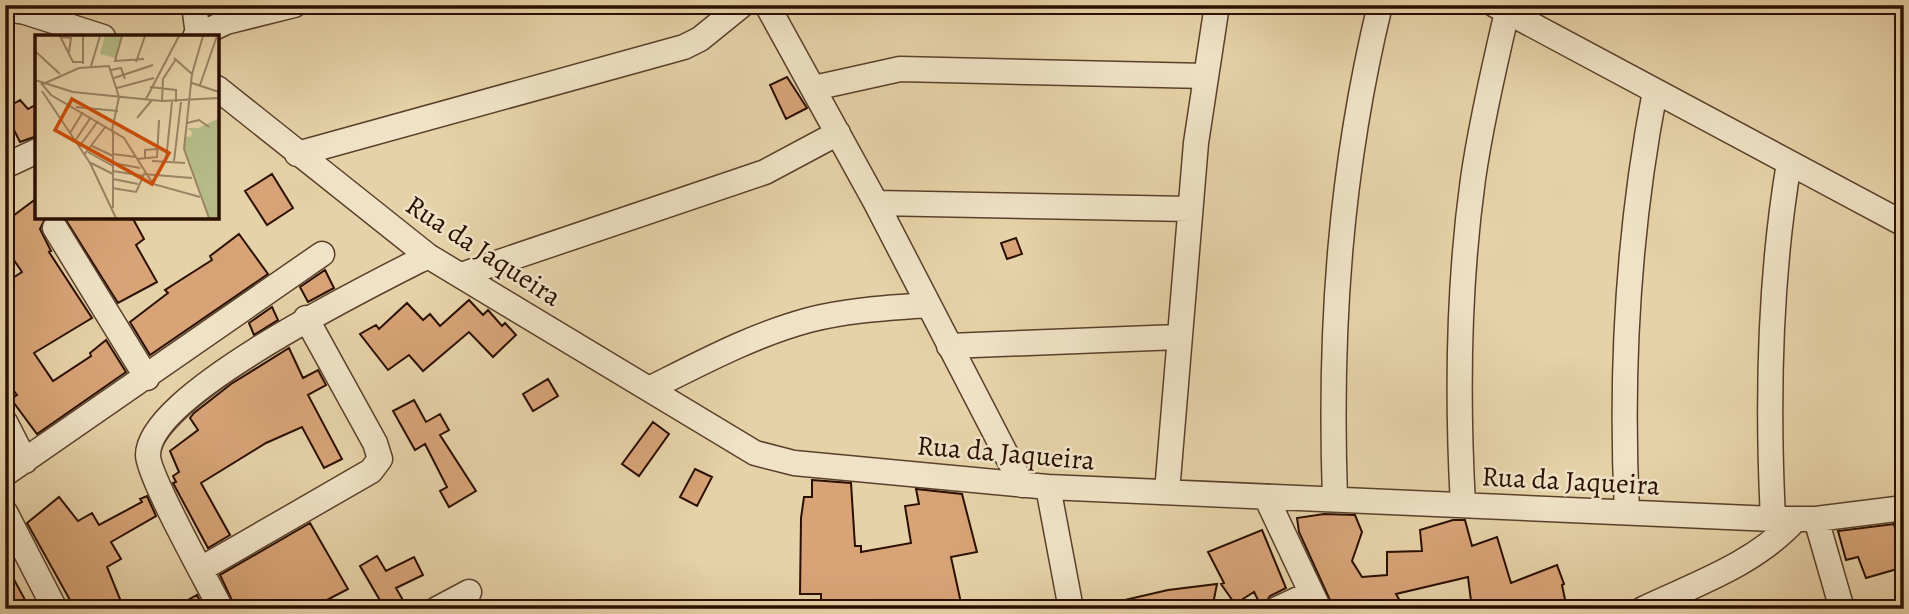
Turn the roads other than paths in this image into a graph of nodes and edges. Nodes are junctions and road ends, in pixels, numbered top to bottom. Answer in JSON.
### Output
{"nodes":[{"id":1,"x":194,"y":5,"type":"edge"},
{"id":2,"x":294,"y":5,"type":"edge"},
{"id":3,"x":742,"y":5,"type":"edge"},
{"id":4,"x":766,"y":5,"type":"edge"},
{"id":5,"x":1217,"y":5,"type":"edge"},
{"id":6,"x":1380,"y":5,"type":"edge"},
{"id":7,"x":1501,"y":8,"type":"edge"},
{"id":8,"x":5,"y":9,"type":"edge"},
{"id":9,"x":96,"y":35,"type":"edge"},
{"id":10,"x":196,"y":35,"type":"edge"},
{"id":11,"x":198,"y":35,"type":"edge"},
{"id":12,"x":1206,"y":76,"type":"junction"},
{"id":13,"x":814,"y":88,"type":"junction"},
{"id":14,"x":219,"y":90,"type":"edge"},
{"id":15,"x":1655,"y":91,"type":"junction"},
{"id":16,"x":838,"y":133,"type":"junction"},
{"id":17,"x":35,"y":152,"type":"edge"},
{"id":18,"x":297,"y":154,"type":"junction"},
{"id":19,"x":1789,"y":163,"type":"junction"},
{"id":20,"x":5,"y":166,"type":"edge"},
{"id":21,"x":876,"y":203,"type":"junction"},
{"id":22,"x":1190,"y":209,"type":"junction"},
{"id":23,"x":1904,"y":224,"type":"edge"},
{"id":24,"x":55,"y":228,"type":"dead end"},
{"id":25,"x":322,"y":254,"type":"dead end"},
{"id":26,"x":428,"y":256,"type":"junction"},
{"id":27,"x":464,"y":274,"type":"junction"},
{"id":28,"x":927,"y":304,"type":"junction"},
{"id":29,"x":306,"y":318,"type":"junction"},
{"id":30,"x":1178,"y":337,"type":"junction"},
{"id":31,"x":948,"y":346,"type":"junction"},
{"id":32,"x":147,"y":379,"type":"junction"},
{"id":33,"x":649,"y":389,"type":"junction"},
{"id":34,"x":5,"y":422,"type":"edge"},
{"id":35,"x":15,"y":468,"type":"edge"},
{"id":36,"x":1022,"y":485,"type":"junction"},
{"id":37,"x":1048,"y":487,"type":"junction"},
{"id":38,"x":1167,"y":492,"type":"junction"},
{"id":39,"x":1266,"y":497,"type":"junction"},
{"id":40,"x":1335,"y":499,"type":"junction"},
{"id":41,"x":1463,"y":505,"type":"junction"},
{"id":42,"x":1904,"y":508,"type":"edge"},
{"id":43,"x":5,"y":512,"type":"edge"},
{"id":44,"x":1627,"y":512,"type":"junction"},
{"id":45,"x":1794,"y":520,"type":"junction"},
{"id":46,"x":201,"y":569,"type":"junction"},
{"id":47,"x":469,"y":592,"type":"dead end"},
{"id":48,"x":1315,"y":601,"type":"edge"},
{"id":49,"x":55,"y":609,"type":"edge"},
{"id":50,"x":221,"y":609,"type":"edge"},
{"id":51,"x":437,"y":609,"type":"edge"},
{"id":52,"x":1071,"y":609,"type":"edge"},
{"id":53,"x":1277,"y":609,"type":"edge"},
{"id":54,"x":1643,"y":609,"type":"edge"},
{"id":55,"x":1842,"y":609,"type":"edge"}],
"edges":[{"from":1,"to":10,"type":"street"},
{"from":2,"to":11,"type":"street"},
{"from":3,"to":18,"type":"street"},
{"from":4,"to":13,"type":"street"},
{"from":5,"to":12,"type":"street"},
{"from":6,"to":40,"type":"street"},
{"from":7,"to":15,"type":"street"},
{"from":7,"to":41,"type":"street"},
{"from":8,"to":9,"type":"street"},
{"from":12,"to":13,"type":"street"},
{"from":12,"to":22,"type":"street"},
{"from":13,"to":16,"type":"street"},
{"from":14,"to":18,"type":"street","name":"Rua da Jaqueira"},
{"from":15,"to":19,"type":"street"},
{"from":15,"to":44,"type":"street"},
{"from":16,"to":21,"type":"street"},
{"from":16,"to":27,"type":"street"},
{"from":17,"to":20,"type":"street"},
{"from":18,"to":26,"type":"street","name":"Rua da Jaqueira"},
{"from":19,"to":23,"type":"street"},
{"from":19,"to":45,"type":"street"},
{"from":21,"to":22,"type":"street"},
{"from":21,"to":28,"type":"street"},
{"from":22,"to":30,"type":"street"},
{"from":24,"to":32,"type":"street"},
{"from":25,"to":32,"type":"street"},
{"from":26,"to":27,"type":"street","name":"Rua da Jaqueira"},
{"from":26,"to":29,"type":"street"},
{"from":27,"to":33,"type":"street","name":"Rua da Jaqueira"},
{"from":28,"to":31,"type":"street"},
{"from":28,"to":33,"type":"street"},
{"from":29,"to":46,"type":"street"},
{"from":29,"to":46,"type":"street"},
{"from":30,"to":31,"type":"street"},
{"from":30,"to":38,"type":"street"},
{"from":31,"to":36,"type":"street"},
{"from":32,"to":35,"type":"street"},
{"from":33,"to":36,"type":"street","name":"Rua da Jaqueira"},
{"from":34,"to":35,"type":"street"},
{"from":36,"to":37,"type":"street","name":"Rua da Jaqueira"},
{"from":37,"to":38,"type":"street","name":"Rua da Jaqueira"},
{"from":37,"to":52,"type":"street"},
{"from":38,"to":39,"type":"street","name":"Rua da Jaqueira"},
{"from":39,"to":40,"type":"street","name":"Rua da Jaqueira"},
{"from":39,"to":48,"type":"street"},
{"from":40,"to":41,"type":"street","name":"Rua da Jaqueira"},
{"from":41,"to":44,"type":"street","name":"Rua da Jaqueira"},
{"from":42,"to":45,"type":"street","name":"Rua da Jaqueira"},
{"from":43,"to":49,"type":"street"},
{"from":44,"to":45,"type":"street","name":"Rua da Jaqueira"},
{"from":45,"to":54,"type":"street"},
{"from":45,"to":55,"type":"street"},
{"from":46,"to":50,"type":"street"},
{"from":47,"to":51,"type":"street"},
{"from":48,"to":53,"type":"street"}]}
